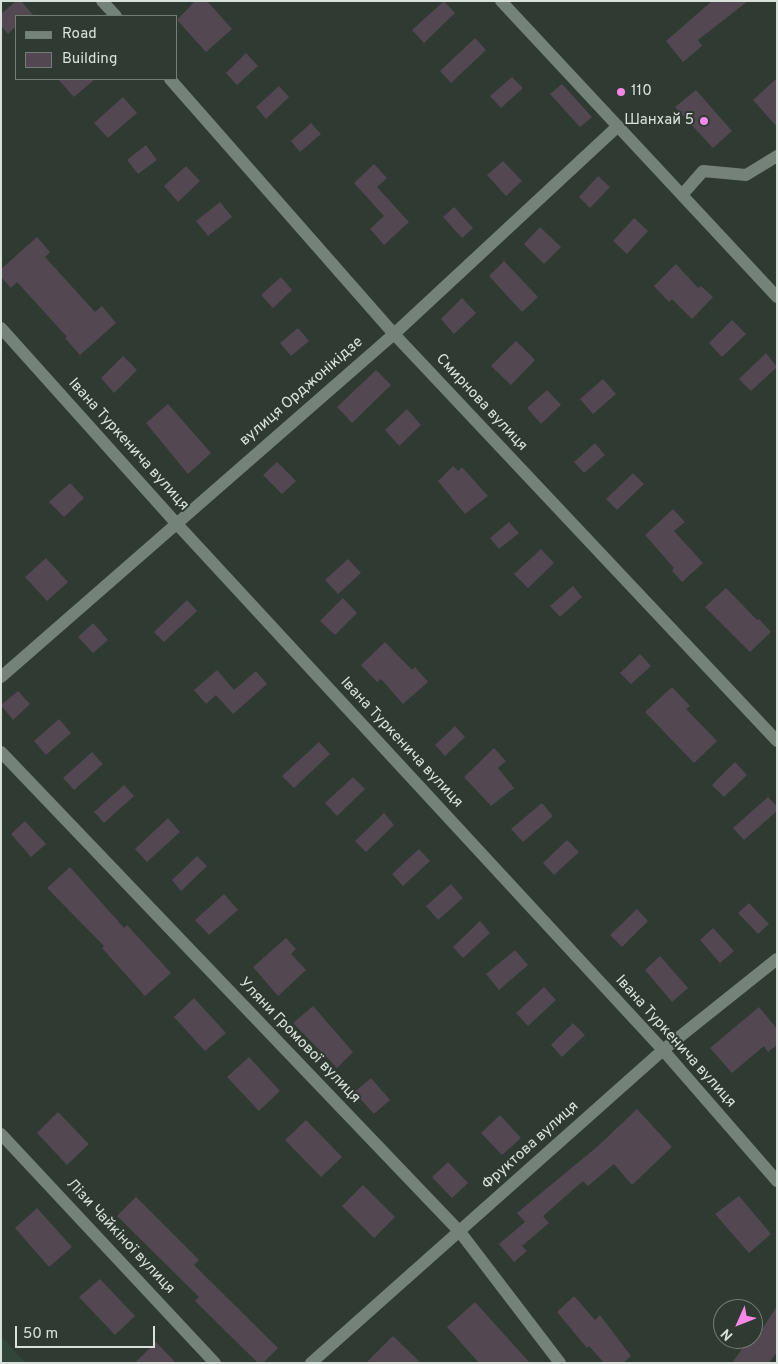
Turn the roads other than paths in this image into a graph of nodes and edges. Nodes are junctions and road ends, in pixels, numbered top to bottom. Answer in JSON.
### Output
{"nodes":[{"id":1,"x":102,"y":1,"type":"edge"},
{"id":2,"x":501,"y":1,"type":"edge"},
{"id":3,"x":115,"y":15,"type":"edge"},
{"id":4,"x":171,"y":80,"type":"edge"},
{"id":5,"x":618,"y":126,"type":"junction"},
{"id":6,"x":777,"y":156,"type":"edge"},
{"id":7,"x":682,"y":195,"type":"junction"},
{"id":8,"x":777,"y":297,"type":"edge"},
{"id":9,"x":1,"y":328,"type":"edge"},
{"id":10,"x":394,"y":334,"type":"junction"},
{"id":11,"x":176,"y":523,"type":"junction"},
{"id":12,"x":1,"y":677,"type":"edge"},
{"id":13,"x":777,"y":741,"type":"edge"},
{"id":14,"x":1,"y":752,"type":"edge"},
{"id":15,"x":777,"y":959,"type":"edge"},
{"id":16,"x":663,"y":1050,"type":"junction"},
{"id":17,"x":1,"y":1134,"type":"edge"},
{"id":18,"x":777,"y":1181,"type":"edge"},
{"id":19,"x":460,"y":1232,"type":"junction"},
{"id":20,"x":215,"y":1363,"type":"edge"},
{"id":21,"x":311,"y":1363,"type":"edge"},
{"id":22,"x":560,"y":1363,"type":"edge"}],
"edges":[{"from":1,"to":3,"type":"street"},
{"from":2,"to":5,"type":"street"},
{"from":4,"to":10,"type":"street","name":"Смирнова вулиця"},
{"from":5,"to":7,"type":"street"},
{"from":5,"to":10,"type":"street","name":"вулиця Орджонікідзе"},
{"from":6,"to":7,"type":"street"},
{"from":7,"to":8,"type":"street"},
{"from":9,"to":11,"type":"street","name":"Івана Туркенича вулиця"},
{"from":10,"to":11,"type":"street","name":"вулиця Орджонікідзе"},
{"from":10,"to":13,"type":"street","name":"Смирнова вулиця"},
{"from":11,"to":12,"type":"street","name":"вулиця Орджонікідзе"},
{"from":11,"to":16,"type":"street","name":"Івана Туркенича вулиця"},
{"from":14,"to":19,"type":"street","name":"Уляни Громової вулиця"},
{"from":15,"to":16,"type":"street","name":"Фруктова вулиця"},
{"from":16,"to":18,"type":"street","name":"Івана Туркенича вулиця"},
{"from":16,"to":19,"type":"street","name":"Фруктова вулиця"},
{"from":17,"to":20,"type":"street","name":"Лізи Чайкіної вулиця"},
{"from":19,"to":21,"type":"street","name":"Фруктова вулиця"},
{"from":19,"to":22,"type":"street","name":"Уляни Громової вулиця"}]}
